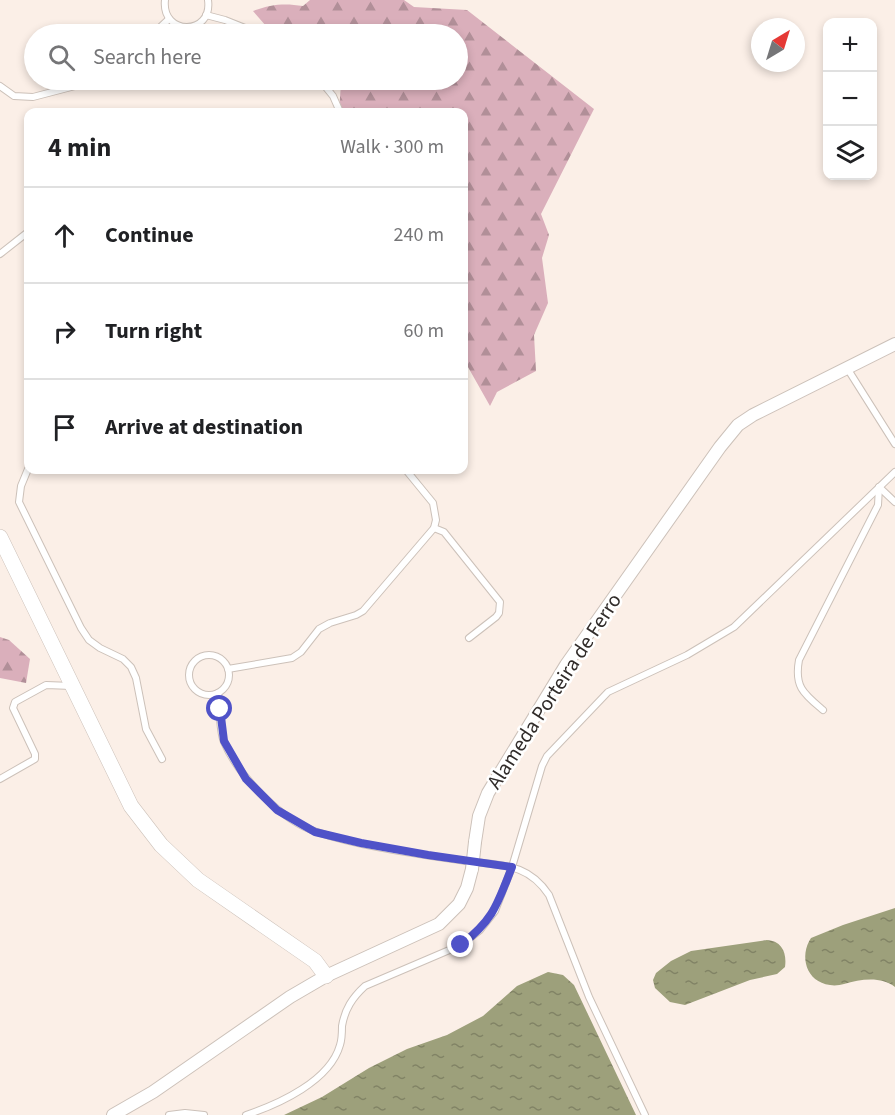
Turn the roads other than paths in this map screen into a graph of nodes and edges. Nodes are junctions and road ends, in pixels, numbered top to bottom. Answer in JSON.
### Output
{"nodes":[{"id":1,"x":165,"y":0,"type":"edge"},
{"id":2,"x":208,"y":0,"type":"edge"},
{"id":3,"x":206,"y":15,"type":"junction"},
{"id":4,"x":169,"y":19,"type":"junction"},
{"id":5,"x":164,"y":24,"type":"edge"},
{"id":6,"x":175,"y":24,"type":"edge"},
{"id":7,"x":199,"y":24,"type":"edge"},
{"id":8,"x":235,"y":24,"type":"edge"},
{"id":9,"x":0,"y":86,"type":"edge"},
{"id":10,"x":62,"y":90,"type":"edge"},
{"id":11,"x":328,"y":90,"type":"edge"},
{"id":12,"x":338,"y":108,"type":"edge"},
{"id":13,"x":24,"y":233,"type":"edge"},
{"id":14,"x":0,"y":254,"type":"edge"},
{"id":15,"x":895,"y":344,"type":"edge"},
{"id":16,"x":847,"y":368,"type":"junction"},
{"id":17,"x":895,"y":444,"type":"edge"},
{"id":18,"x":895,"y":472,"type":"edge"},
{"id":19,"x":26,"y":474,"type":"edge"},
{"id":20,"x":409,"y":474,"type":"edge"},
{"id":21,"x":879,"y":487,"type":"junction"},
{"id":22,"x":895,"y":502,"type":"edge"},
{"id":23,"x":434,"y":528,"type":"junction"},
{"id":24,"x":0,"y":537,"type":"edge"},
{"id":25,"x":469,"y":638,"type":"dead end"},
{"id":26,"x":228,"y":669,"type":"junction"},
{"id":27,"x":72,"y":686,"type":"junction"},
{"id":28,"x":218,"y":693,"type":"junction"},
{"id":29,"x":823,"y":710,"type":"dead end"},
{"id":30,"x":162,"y":759,"type":"dead end"},
{"id":31,"x":0,"y":769,"type":"edge"},
{"id":32,"x":2,"y":778,"type":"edge"},
{"id":33,"x":512,"y":867,"type":"junction"},
{"id":34,"x":326,"y":976,"type":"junction"},
{"id":35,"x":113,"y":1115,"type":"edge"},
{"id":36,"x":169,"y":1115,"type":"edge"},
{"id":37,"x":204,"y":1115,"type":"edge"},
{"id":38,"x":246,"y":1115,"type":"edge"},
{"id":39,"x":645,"y":1115,"type":"edge"}],
"edges":[{"from":1,"to":4,"type":"lane"},
{"from":2,"to":3,"type":"lane"},
{"from":3,"to":7,"type":"lane"},
{"from":3,"to":8,"type":"lane"},
{"from":4,"to":5,"type":"lane"},
{"from":4,"to":6,"type":"lane"},
{"from":9,"to":10,"type":"lane"},
{"from":11,"to":12,"type":"lane"},
{"from":13,"to":14,"type":"lane"},
{"from":15,"to":16,"type":"street","name":"Alameda Porteira de Ferro"},
{"from":16,"to":17,"type":"lane"},
{"from":16,"to":34,"type":"street","name":"Alameda Porteira de Ferro","bridge":true},
{"from":18,"to":21,"type":"lane"},
{"from":19,"to":30,"type":"lane"},
{"from":20,"to":23,"type":"lane"},
{"from":21,"to":22,"type":"lane"},
{"from":21,"to":29,"type":"lane"},
{"from":21,"to":33,"type":"lane"},
{"from":23,"to":25,"type":"lane"},
{"from":23,"to":26,"type":"lane"},
{"from":24,"to":27,"type":"street"},
{"from":26,"to":28,"type":"lane"},
{"from":26,"to":28,"type":"lane"},
{"from":27,"to":32,"type":"lane"},
{"from":27,"to":34,"type":"street"},
{"from":28,"to":33,"type":"lane"},
{"from":31,"to":32,"type":"lane"},
{"from":33,"to":38,"type":"lane"},
{"from":33,"to":39,"type":"lane"},
{"from":34,"to":35,"type":"street","name":"Alameda Porteira de Ferro"},
{"from":36,"to":37,"type":"lane"}]}
